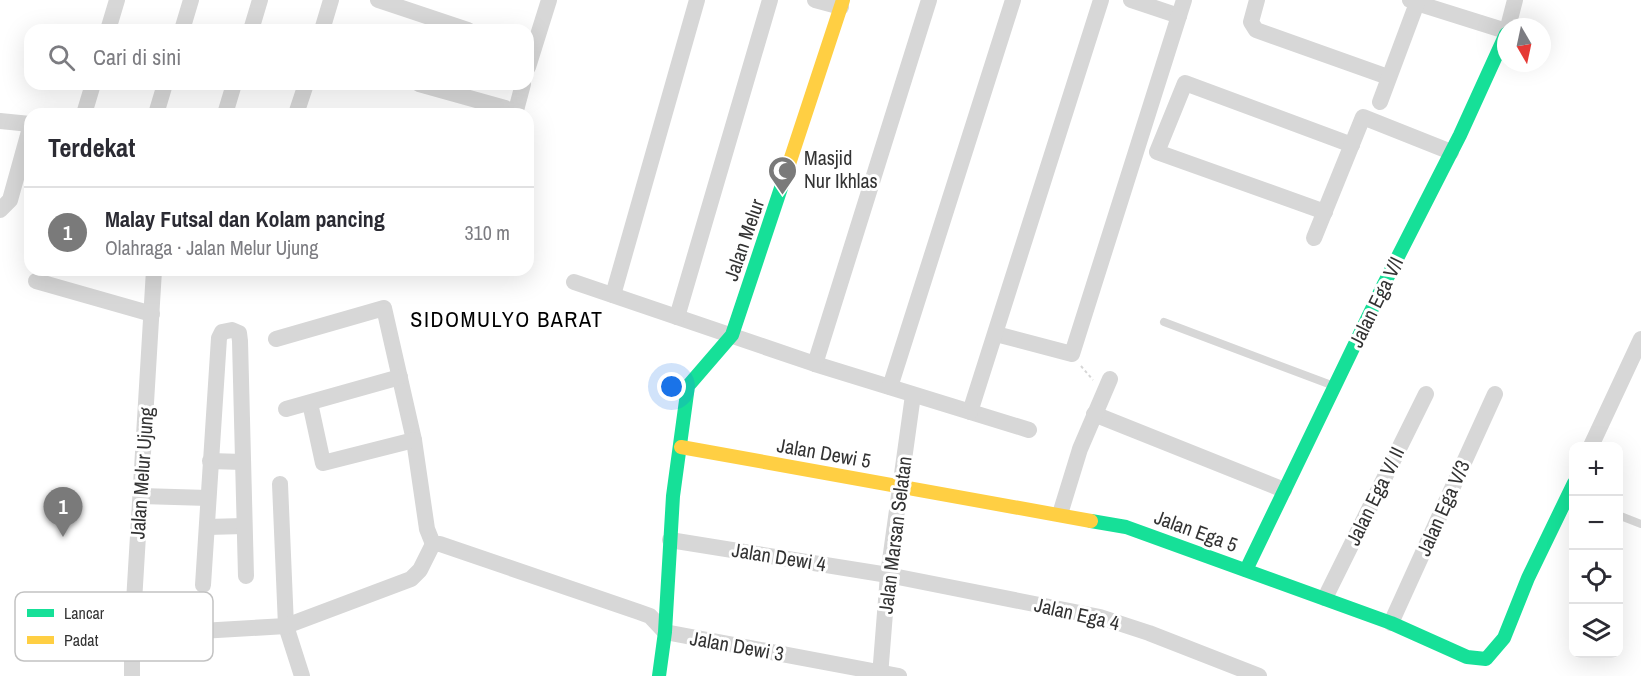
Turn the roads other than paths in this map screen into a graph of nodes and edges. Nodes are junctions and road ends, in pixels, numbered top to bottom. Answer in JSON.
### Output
{"nodes":[{"id":1,"x":117,"y":0,"type":"edge"},
{"id":2,"x":191,"y":0,"type":"edge"},
{"id":3,"x":260,"y":0,"type":"edge"},
{"id":4,"x":331,"y":0,"type":"edge"},
{"id":5,"x":378,"y":0,"type":"edge"},
{"id":6,"x":549,"y":0,"type":"edge"},
{"id":7,"x":697,"y":0,"type":"edge"},
{"id":8,"x":770,"y":0,"type":"edge"},
{"id":9,"x":815,"y":0,"type":"edge"},
{"id":10,"x":929,"y":0,"type":"edge"},
{"id":11,"x":1013,"y":0,"type":"edge"},
{"id":12,"x":1101,"y":0,"type":"edge"},
{"id":13,"x":1131,"y":0,"type":"edge"},
{"id":14,"x":1257,"y":0,"type":"edge"},
{"id":15,"x":1515,"y":0,"type":"edge"},
{"id":16,"x":1415,"y":1,"type":"edge"},
{"id":17,"x":842,"y":3,"type":"edge"},
{"id":18,"x":1182,"y":8,"type":"edge"},
{"id":19,"x":1510,"y":18,"type":"edge"},
{"id":20,"x":110,"y":24,"type":"edge"},
{"id":21,"x":184,"y":24,"type":"edge"},
{"id":22,"x":253,"y":24,"type":"edge"},
{"id":23,"x":324,"y":24,"type":"edge"},
{"id":24,"x":450,"y":24,"type":"edge"},
{"id":25,"x":1497,"y":29,"type":"edge"},
{"id":26,"x":534,"y":44,"type":"edge"},
{"id":27,"x":1497,"y":52,"type":"edge"},
{"id":28,"x":1389,"y":77,"type":"junction"},
{"id":29,"x":91,"y":90,"type":"edge"},
{"id":30,"x":163,"y":90,"type":"edge"},
{"id":31,"x":232,"y":90,"type":"edge"},
{"id":32,"x":304,"y":90,"type":"edge"},
{"id":33,"x":440,"y":90,"type":"edge"},
{"id":34,"x":521,"y":90,"type":"edge"},
{"id":35,"x":1380,"y":102,"type":"dead end"},
{"id":36,"x":86,"y":108,"type":"edge"},
{"id":37,"x":158,"y":108,"type":"edge"},
{"id":38,"x":227,"y":108,"type":"edge"},
{"id":39,"x":299,"y":108,"type":"edge"},
{"id":40,"x":505,"y":108,"type":"edge"},
{"id":41,"x":515,"y":108,"type":"edge"},
{"id":42,"x":0,"y":122,"type":"edge"},
{"id":43,"x":24,"y":125,"type":"edge"},
{"id":44,"x":1352,"y":145,"type":"junction"},
{"id":45,"x":24,"y":148,"type":"edge"},
{"id":46,"x":1451,"y":152,"type":"junction"},
{"id":47,"x":0,"y":210,"type":"edge"},
{"id":48,"x":1325,"y":212,"type":"junction"},
{"id":49,"x":1314,"y":238,"type":"dead end"},
{"id":50,"x":154,"y":276,"type":"edge"},
{"id":51,"x":36,"y":281,"type":"dead end"},
{"id":52,"x":574,"y":282,"type":"dead end"},
{"id":53,"x":613,"y":295,"type":"junction"},
{"id":54,"x":152,"y":314,"type":"junction"},
{"id":55,"x":677,"y":316,"type":"junction"},
{"id":56,"x":1164,"y":322,"type":"dead end"},
{"id":57,"x":996,"y":334,"type":"junction"},
{"id":58,"x":732,"y":335,"type":"junction"},
{"id":59,"x":276,"y":339,"type":"dead end"},
{"id":60,"x":1641,"y":339,"type":"edge"},
{"id":61,"x":816,"y":364,"type":"junction"},
{"id":62,"x":400,"y":377,"type":"junction"},
{"id":63,"x":1107,"y":386,"type":"road end"},
{"id":64,"x":1334,"y":386,"type":"junction"},
{"id":65,"x":890,"y":387,"type":"junction"},
{"id":66,"x":1426,"y":394,"type":"dead end"},
{"id":67,"x":1495,"y":394,"type":"dead end"},
{"id":68,"x":913,"y":395,"type":"junction"},
{"id":69,"x":310,"y":403,"type":"junction"},
{"id":70,"x":286,"y":409,"type":"dead end"},
{"id":71,"x":970,"y":412,"type":"junction"},
{"id":72,"x":1094,"y":414,"type":"junction"},
{"id":73,"x":1029,"y":430,"type":"dead end"},
{"id":74,"x":414,"y":440,"type":"junction"},
{"id":75,"x":1593,"y":442,"type":"edge"},
{"id":76,"x":681,"y":447,"type":"junction"},
{"id":77,"x":210,"y":461,"type":"junction"},
{"id":78,"x":243,"y":462,"type":"junction"},
{"id":79,"x":280,"y":484,"type":"dead end"},
{"id":80,"x":900,"y":487,"type":"junction"},
{"id":81,"x":1284,"y":490,"type":"junction"},
{"id":82,"x":141,"y":496,"type":"junction"},
{"id":83,"x":1570,"y":496,"type":"edge"},
{"id":84,"x":208,"y":498,"type":"junction"},
{"id":85,"x":1060,"y":513,"type":"junction"},
{"id":86,"x":1623,"y":517,"type":"edge"},
{"id":87,"x":1641,"y":524,"type":"edge"},
{"id":88,"x":244,"y":526,"type":"junction"},
{"id":89,"x":207,"y":527,"type":"junction"},
{"id":90,"x":670,"y":540,"type":"junction"},
{"id":91,"x":433,"y":544,"type":"junction"},
{"id":92,"x":1246,"y":570,"type":"junction"},
{"id":93,"x":888,"y":575,"type":"junction"},
{"id":94,"x":246,"y":576,"type":"dead end"},
{"id":95,"x":203,"y":585,"type":"dead end"},
{"id":96,"x":135,"y":592,"type":"edge"},
{"id":97,"x":1324,"y":598,"type":"junction"},
{"id":98,"x":1391,"y":623,"type":"junction"},
{"id":99,"x":213,"y":626,"type":"edge"},
{"id":100,"x":286,"y":626,"type":"junction"},
{"id":101,"x":664,"y":632,"type":"junction"},
{"id":102,"x":132,"y":661,"type":"edge"},
{"id":103,"x":880,"y":674,"type":"edge"},
{"id":104,"x":132,"y":676,"type":"edge"},
{"id":105,"x":302,"y":676,"type":"edge"},
{"id":106,"x":659,"y":676,"type":"edge"},
{"id":107,"x":899,"y":676,"type":"edge"},
{"id":108,"x":1259,"y":676,"type":"edge"}],
"edges":[{"from":1,"to":20,"type":"street"},
{"from":2,"to":21,"type":"street"},
{"from":3,"to":22,"type":"street"},
{"from":4,"to":23,"type":"street"},
{"from":5,"to":24,"type":"street"},
{"from":6,"to":26,"type":"street"},
{"from":7,"to":53,"type":"street"},
{"from":8,"to":55,"type":"street"},
{"from":9,"to":17,"type":"street"},
{"from":10,"to":61,"type":"street"},
{"from":11,"to":65,"type":"street"},
{"from":12,"to":57,"type":"street"},
{"from":13,"to":18,"type":"street"},
{"from":14,"to":28,"type":"street"},
{"from":15,"to":19,"type":"street"},
{"from":16,"to":25,"type":"street"},
{"from":16,"to":28,"type":"street"},
{"from":17,"to":58,"type":"street","name":"Jalan Melur"},
{"from":18,"to":57,"type":"street"},
{"from":27,"to":46,"type":"street","name":"Jalan Ega V/I"},
{"from":28,"to":35,"type":"street"},
{"from":29,"to":36,"type":"street"},
{"from":30,"to":37,"type":"street"},
{"from":31,"to":38,"type":"street"},
{"from":32,"to":39,"type":"street"},
{"from":33,"to":40,"type":"street"},
{"from":34,"to":41,"type":"street"},
{"from":42,"to":43,"type":"street"},
{"from":44,"to":46,"type":"street"},
{"from":44,"to":48,"type":"street"},
{"from":44,"to":48,"type":"street"},
{"from":45,"to":47,"type":"street"},
{"from":46,"to":64,"type":"street","name":"Jalan Ega V/I"},
{"from":48,"to":49,"type":"street"},
{"from":50,"to":54,"type":"street","name":"Jalan Melur Ujung"},
{"from":51,"to":54,"type":"street"},
{"from":52,"to":53,"type":"street"},
{"from":53,"to":55,"type":"street"},
{"from":54,"to":82,"type":"street","name":"Jalan Melur Ujung"},
{"from":55,"to":58,"type":"street"},
{"from":56,"to":64,"type":"lane"},
{"from":57,"to":71,"type":"street"},
{"from":58,"to":61,"type":"street"},
{"from":58,"to":76,"type":"street","name":"Jalan Melur"},
{"from":59,"to":62,"type":"street"},
{"from":60,"to":75,"type":"street"},
{"from":61,"to":65,"type":"street"},
{"from":62,"to":69,"type":"street"},
{"from":62,"to":74,"type":"street"},
{"from":63,"to":72,"type":"street"},
{"from":64,"to":81,"type":"street","name":"Jalan Ega V/I"},
{"from":65,"to":68,"type":"street"},
{"from":66,"to":97,"type":"street","name":"Jalan Ega V/ II"},
{"from":67,"to":98,"type":"street","name":"Jalan Ega V/3"},
{"from":68,"to":71,"type":"street"},
{"from":68,"to":80,"type":"street","name":"Jalan Marsan Selatan"},
{"from":69,"to":70,"type":"street"},
{"from":69,"to":74,"type":"street"},
{"from":71,"to":73,"type":"street"},
{"from":72,"to":81,"type":"street"},
{"from":72,"to":85,"type":"street"},
{"from":74,"to":91,"type":"street"},
{"from":76,"to":80,"type":"street","name":"Jalan Dewi 5"},
{"from":76,"to":90,"type":"street","name":"Jalan Melur"},
{"from":77,"to":78,"type":"street"},
{"from":77,"to":78,"type":"street"},
{"from":77,"to":84,"type":"street"},
{"from":78,"to":88,"type":"street"},
{"from":79,"to":100,"type":"street"},
{"from":80,"to":85,"type":"street","name":"Jalan Ega 5"},
{"from":80,"to":93,"type":"street","name":"Jalan Marsan Selatan"},
{"from":81,"to":92,"type":"street","name":"Jalan Ega V/I"},
{"from":82,"to":84,"type":"street"},
{"from":82,"to":96,"type":"street","name":"Jalan Melur Ujung"},
{"from":83,"to":98,"type":"street","name":"Jalan Ega 5"},
{"from":84,"to":89,"type":"street"},
{"from":85,"to":92,"type":"street","name":"Jalan Ega 5"},
{"from":86,"to":87,"type":"lane"},
{"from":88,"to":89,"type":"street"},
{"from":88,"to":94,"type":"street"},
{"from":89,"to":95,"type":"street"},
{"from":90,"to":93,"type":"street","name":"Jalan Dewi 4"},
{"from":90,"to":101,"type":"street","name":"Jalan Melur"},
{"from":91,"to":100,"type":"street"},
{"from":91,"to":101,"type":"street"},
{"from":92,"to":97,"type":"street","name":"Jalan Ega 5"},
{"from":93,"to":103,"type":"street","name":"Jalan Marsan Selatan"},
{"from":93,"to":108,"type":"street","name":"Jalan Ega 4"},
{"from":97,"to":98,"type":"street","name":"Jalan Ega 5"},
{"from":99,"to":100,"type":"street"},
{"from":100,"to":105,"type":"street"},
{"from":101,"to":103,"type":"street","name":"Jalan Dewi 3"},
{"from":101,"to":106,"type":"street","name":"Jalan Melur"},
{"from":102,"to":104,"type":"street","name":"Jalan Melur Ujung"},
{"from":103,"to":107,"type":"street","name":"Jalan Dewi 3"}]}
